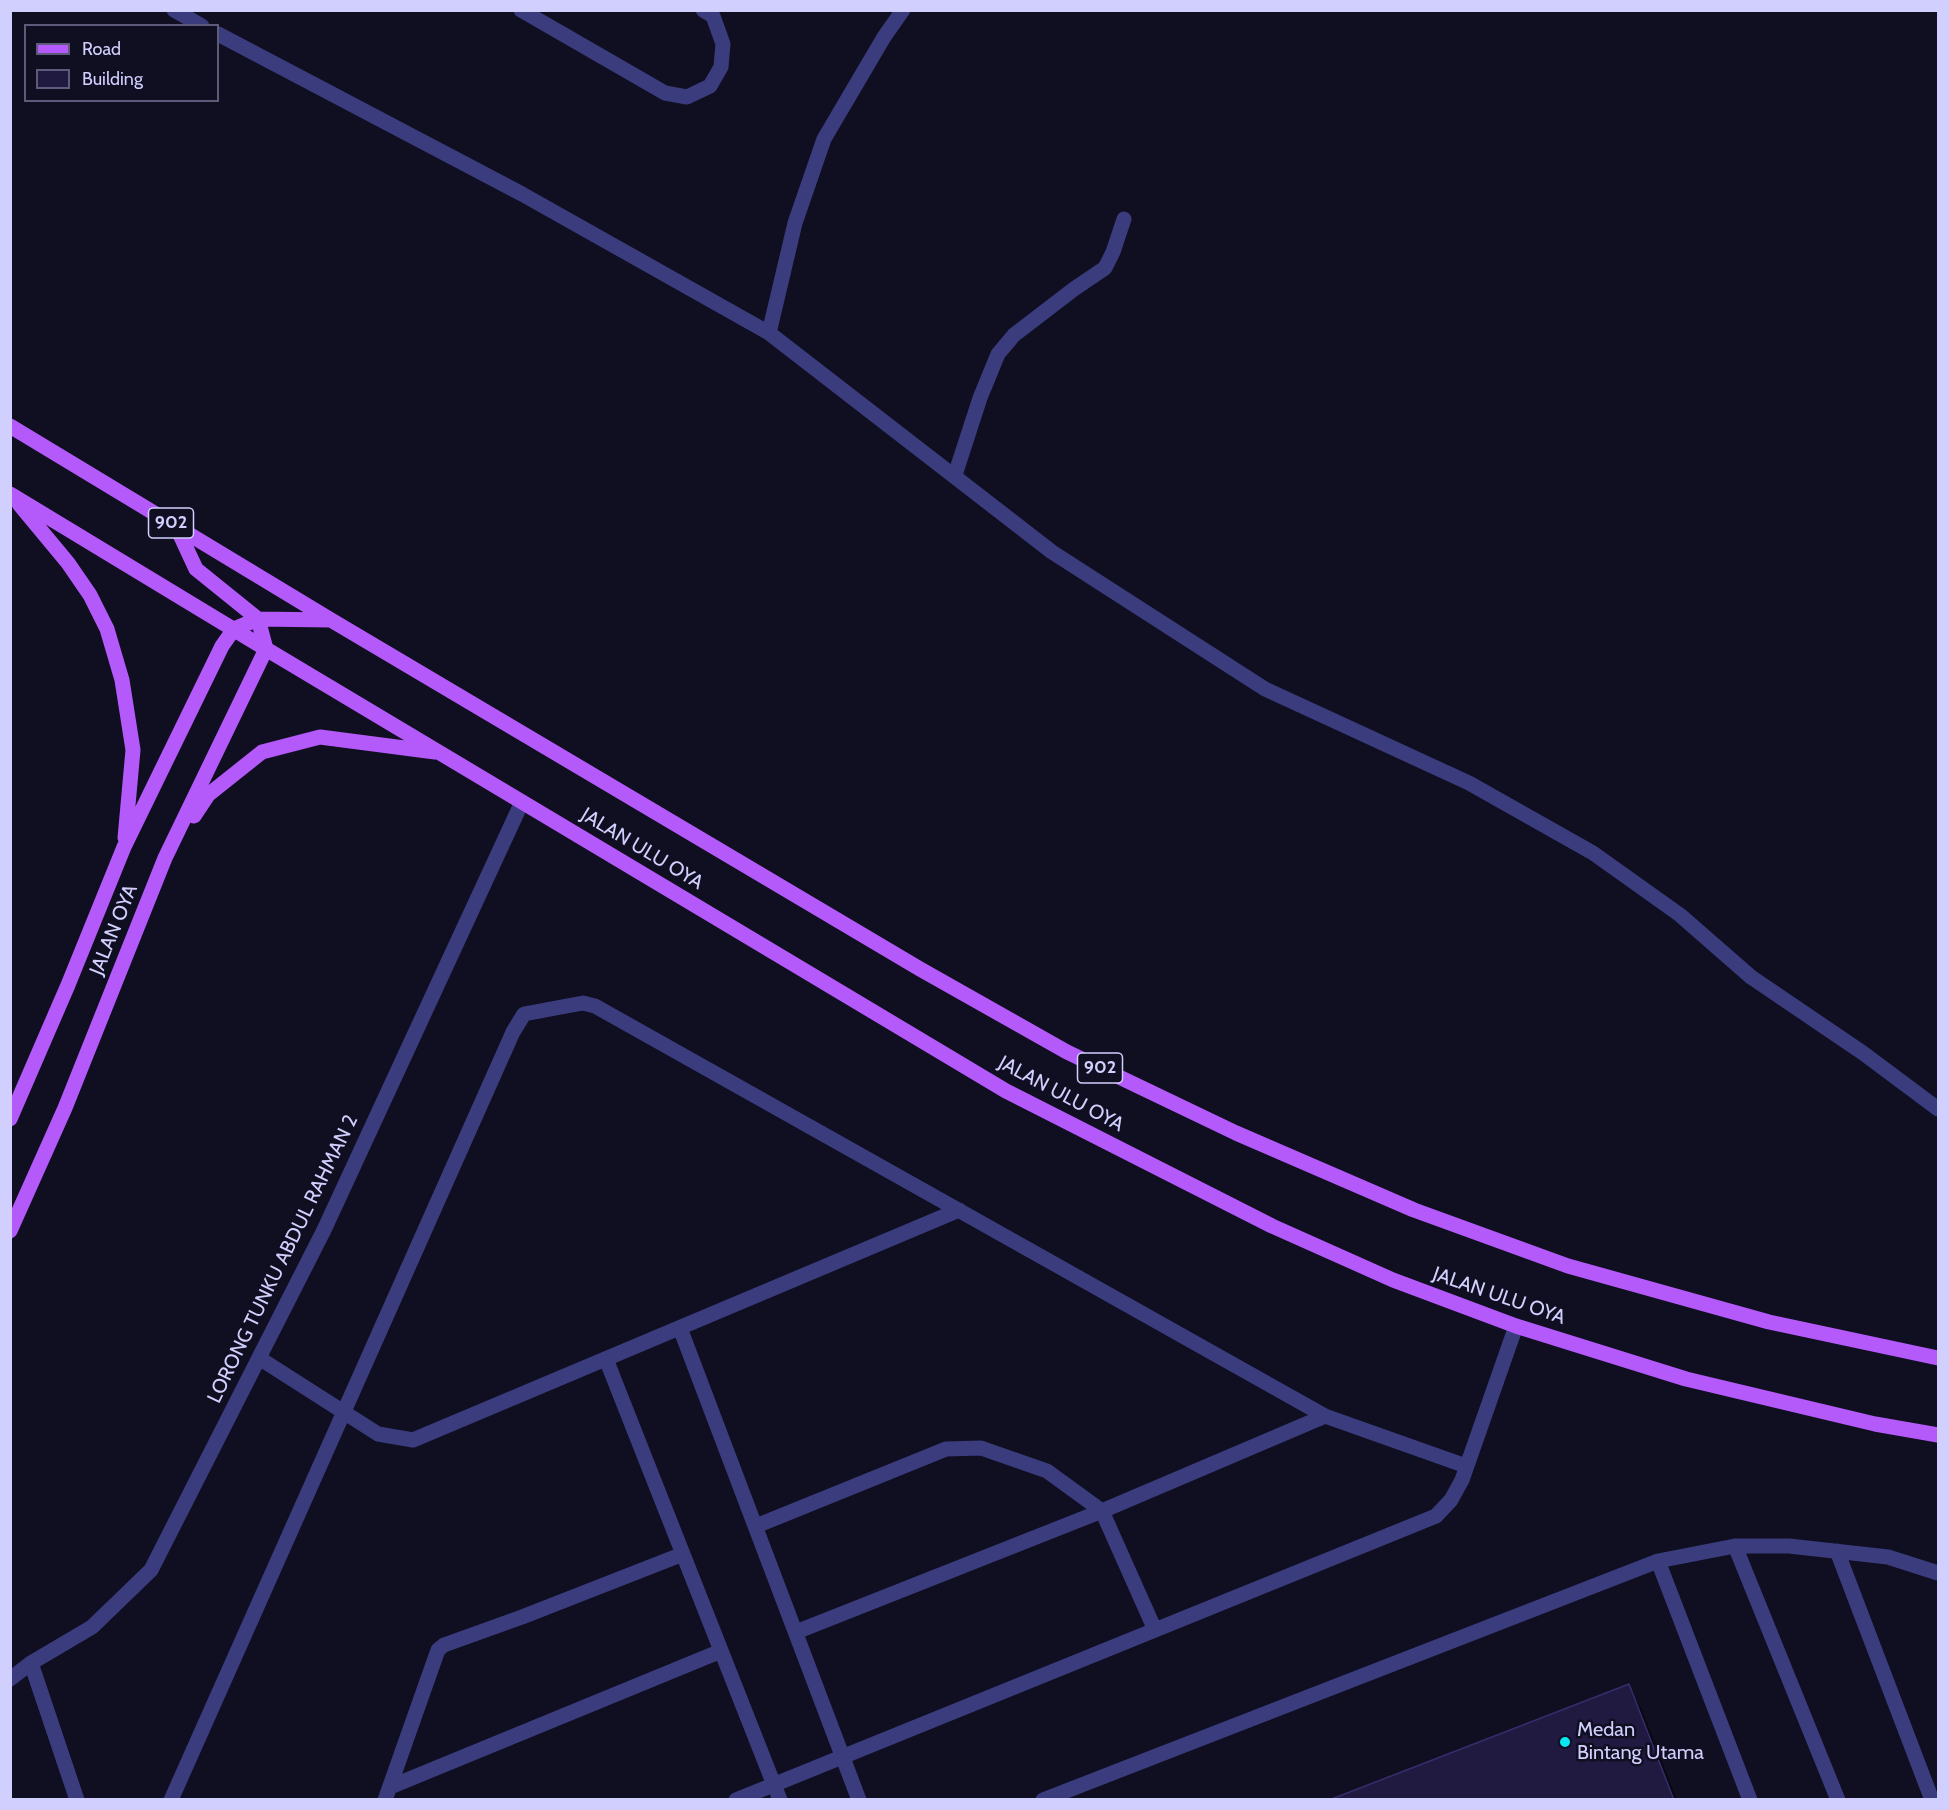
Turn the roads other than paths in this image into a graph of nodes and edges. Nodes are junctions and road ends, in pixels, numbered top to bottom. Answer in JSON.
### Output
{"nodes":[{"id":1,"x":174,"y":10,"type":"edge"},
{"id":2,"x":521,"y":10,"type":"edge"},
{"id":3,"x":704,"y":10,"type":"edge"},
{"id":4,"x":903,"y":10,"type":"edge"},
{"id":5,"x":198,"y":24,"type":"edge"},
{"id":6,"x":219,"y":35,"type":"edge"},
{"id":7,"x":1124,"y":219,"type":"dead end"},
{"id":8,"x":769,"y":333,"type":"junction"},
{"id":9,"x":10,"y":426,"type":"edge"},
{"id":10,"x":955,"y":476,"type":"junction"},
{"id":11,"x":11,"y":494,"type":"edge"},
{"id":12,"x":176,"y":526,"type":"junction"},
{"id":13,"x":258,"y":619,"type":"junction"},
{"id":14,"x":331,"y":620,"type":"junction"},
{"id":15,"x":234,"y":629,"type":"junction"},
{"id":16,"x":266,"y":648,"type":"junction"},
{"id":17,"x":441,"y":753,"type":"junction"},
{"id":18,"x":522,"y":802,"type":"junction"},
{"id":19,"x":124,"y":847,"type":"junction"},
{"id":20,"x":165,"y":858,"type":"junction"},
{"id":21,"x":1938,"y":1109,"type":"edge"},
{"id":22,"x":10,"y":1119,"type":"edge"},
{"id":23,"x":958,"y":1210,"type":"junction"},
{"id":24,"x":10,"y":1231,"type":"edge"},
{"id":25,"x":1516,"y":1326,"type":"junction"},
{"id":26,"x":680,"y":1328,"type":"junction"},
{"id":27,"x":259,"y":1358,"type":"junction"},
{"id":28,"x":1938,"y":1358,"type":"edge"},
{"id":29,"x":606,"y":1359,"type":"junction"},
{"id":30,"x":344,"y":1412,"type":"junction"},
{"id":31,"x":1325,"y":1416,"type":"junction"},
{"id":32,"x":1938,"y":1435,"type":"edge"},
{"id":33,"x":1466,"y":1466,"type":"junction"},
{"id":34,"x":1102,"y":1511,"type":"junction"},
{"id":35,"x":756,"y":1526,"type":"junction"},
{"id":36,"x":1735,"y":1546,"type":"junction"},
{"id":37,"x":1837,"y":1551,"type":"junction"},
{"id":38,"x":683,"y":1554,"type":"junction"},
{"id":39,"x":1658,"y":1561,"type":"junction"},
{"id":40,"x":1937,"y":1576,"type":"edge"},
{"id":41,"x":1155,"y":1630,"type":"junction"},
{"id":42,"x":796,"y":1632,"type":"junction"},
{"id":43,"x":722,"y":1651,"type":"junction"},
{"id":44,"x":31,"y":1663,"type":"junction"},
{"id":45,"x":10,"y":1679,"type":"edge"},
{"id":46,"x":843,"y":1756,"type":"junction"},
{"id":47,"x":774,"y":1784,"type":"junction"},
{"id":48,"x":387,"y":1793,"type":"edge"},
{"id":49,"x":77,"y":1800,"type":"edge"},
{"id":50,"x":171,"y":1800,"type":"edge"},
{"id":51,"x":736,"y":1800,"type":"edge"},
{"id":52,"x":780,"y":1800,"type":"edge"},
{"id":53,"x":860,"y":1800,"type":"edge"},
{"id":54,"x":1043,"y":1800,"type":"edge"},
{"id":55,"x":1749,"y":1800,"type":"edge"},
{"id":56,"x":1838,"y":1800,"type":"edge"},
{"id":57,"x":1932,"y":1800,"type":"edge"}],
"edges":[{"from":1,"to":5,"type":"street"},
{"from":2,"to":3,"type":"street"},
{"from":4,"to":8,"type":"street"},
{"from":6,"to":8,"type":"street"},
{"from":7,"to":10,"type":"street"},
{"from":8,"to":10,"type":"street"},
{"from":9,"to":12,"type":"main road","number":"902"},
{"from":10,"to":21,"type":"street"},
{"from":11,"to":15,"type":"main road","name":"JALAN ULU OYA"},
{"from":11,"to":19,"type":"main road"},
{"from":12,"to":13,"type":"main road"},
{"from":12,"to":14,"type":"main road","number":"902"},
{"from":13,"to":14,"type":"main road"},
{"from":13,"to":15,"type":"main road"},
{"from":13,"to":16,"type":"main road"},
{"from":14,"to":28,"type":"main road","name":"JALAN ULU OYA","number":"902"},
{"from":15,"to":16,"type":"main road","name":"JALAN ULU OYA"},
{"from":15,"to":19,"type":"main road","name":"JALAN OYA"},
{"from":16,"to":17,"type":"main road","name":"JALAN ULU OYA"},
{"from":16,"to":20,"type":"main road","name":"JALAN OYA"},
{"from":17,"to":18,"type":"main road","name":"JALAN ULU OYA"},
{"from":17,"to":20,"type":"main road"},
{"from":18,"to":25,"type":"main road","name":"JALAN ULU OYA"},
{"from":18,"to":27,"type":"street","name":"LORONG TUNKU ABDUL RAHMAN 2"},
{"from":19,"to":22,"type":"main road","name":"JALAN OYA"},
{"from":20,"to":24,"type":"main road","name":"JALAN OYA"},
{"from":23,"to":26,"type":"street"},
{"from":23,"to":30,"type":"street"},
{"from":23,"to":31,"type":"street"},
{"from":25,"to":32,"type":"main road","name":"JALAN ULU OYA"},
{"from":25,"to":33,"type":"street"},
{"from":26,"to":29,"type":"street"},
{"from":26,"to":35,"type":"street"},
{"from":27,"to":30,"type":"street"},
{"from":27,"to":44,"type":"street","name":"LORONG TUNKU ABDUL RAHMAN 2"},
{"from":29,"to":30,"type":"street"},
{"from":29,"to":38,"type":"street"},
{"from":30,"to":50,"type":"street"},
{"from":31,"to":33,"type":"street"},
{"from":31,"to":34,"type":"street"},
{"from":33,"to":41,"type":"street"},
{"from":34,"to":35,"type":"street"},
{"from":34,"to":41,"type":"street"},
{"from":34,"to":42,"type":"street"},
{"from":35,"to":42,"type":"street"},
{"from":36,"to":37,"type":"street"},
{"from":36,"to":39,"type":"street"},
{"from":36,"to":56,"type":"street"},
{"from":37,"to":40,"type":"street"},
{"from":37,"to":57,"type":"street"},
{"from":38,"to":43,"type":"street"},
{"from":38,"to":48,"type":"street"},
{"from":39,"to":54,"type":"street"},
{"from":39,"to":55,"type":"street"},
{"from":41,"to":46,"type":"street"},
{"from":42,"to":46,"type":"street"},
{"from":43,"to":47,"type":"street"},
{"from":43,"to":48,"type":"street"},
{"from":44,"to":45,"type":"street","name":"LORONG TUNKU ABDUL RAHMAN 2"},
{"from":44,"to":49,"type":"street"},
{"from":46,"to":47,"type":"street"},
{"from":46,"to":53,"type":"street"},
{"from":47,"to":51,"type":"street"},
{"from":47,"to":52,"type":"street"}]}
